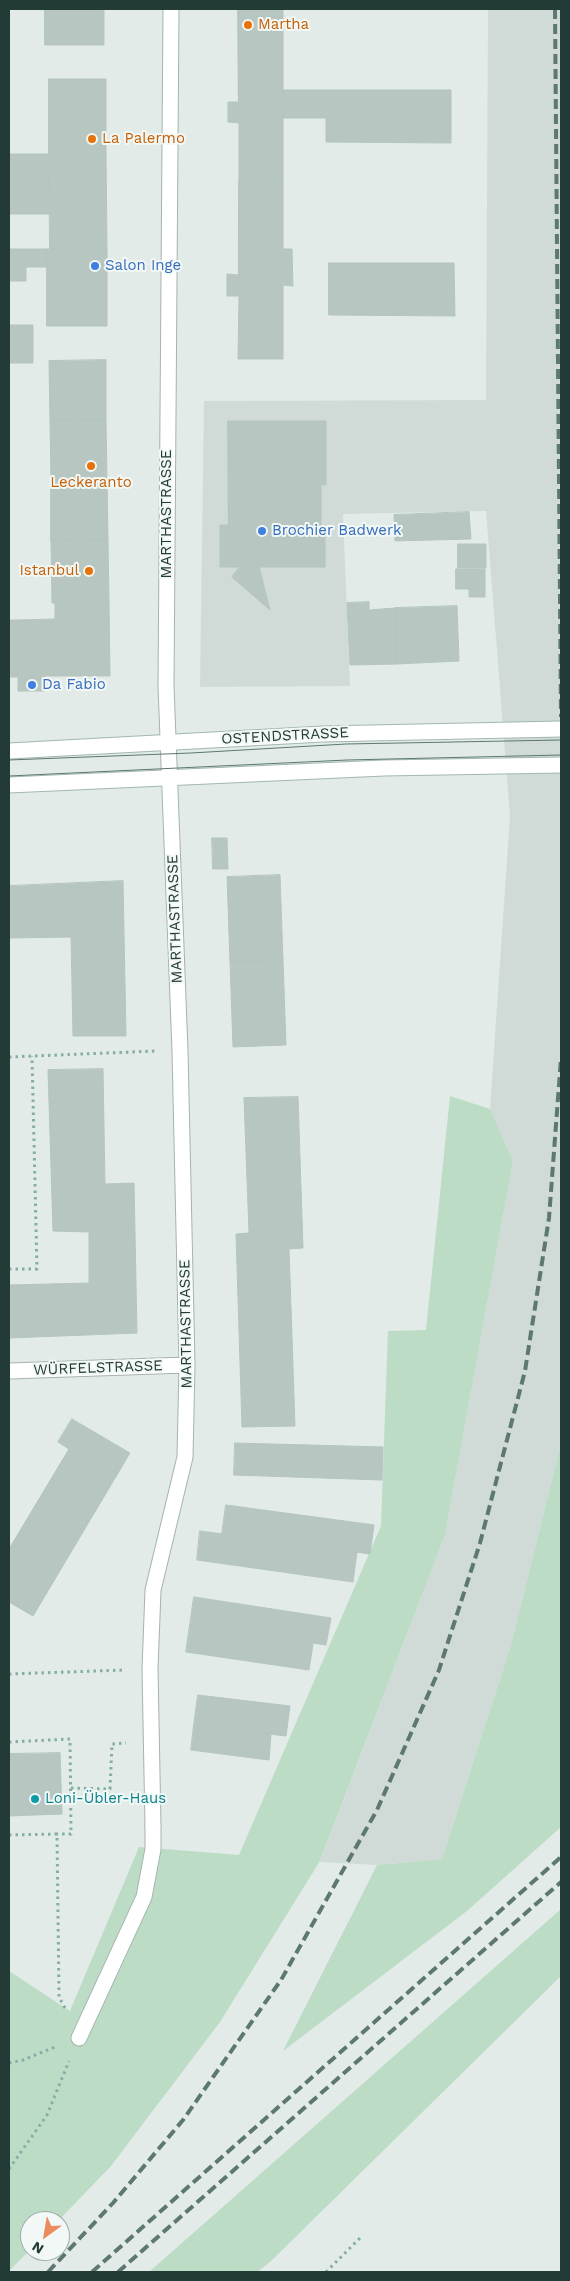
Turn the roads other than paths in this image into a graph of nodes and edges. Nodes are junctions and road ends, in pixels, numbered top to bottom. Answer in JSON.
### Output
{"nodes":[{"id":1,"x":171,"y":9,"type":"edge"},
{"id":2,"x":561,"y":730,"type":"edge"},
{"id":3,"x":168,"y":742,"type":"junction"},
{"id":4,"x":9,"y":751,"type":"edge"},
{"id":5,"x":561,"y":765,"type":"edge"},
{"id":6,"x":170,"y":777,"type":"junction"},
{"id":7,"x":9,"y":785,"type":"edge"},
{"id":8,"x":187,"y":1365,"type":"junction"},
{"id":9,"x":9,"y":1371,"type":"edge"},
{"id":10,"x":78,"y":2038,"type":"road end"}],
"edges":[{"from":1,"to":3,"type":"street","name":"MARTHASTRASSE"},
{"from":2,"to":3,"type":"street","name":"OSTENDSTRASSE"},
{"from":3,"to":4,"type":"street","name":"OSTENDSTRASSE"},
{"from":3,"to":6,"type":"street","name":"MARTHASTRASSE"},
{"from":5,"to":6,"type":"street"},
{"from":6,"to":7,"type":"street"},
{"from":6,"to":8,"type":"street","name":"MARTHASTRASSE"},
{"from":8,"to":9,"type":"street","name":"WÜRFELSTRASSE"},
{"from":8,"to":10,"type":"street","name":"MARTHASTRASSE"}]}
